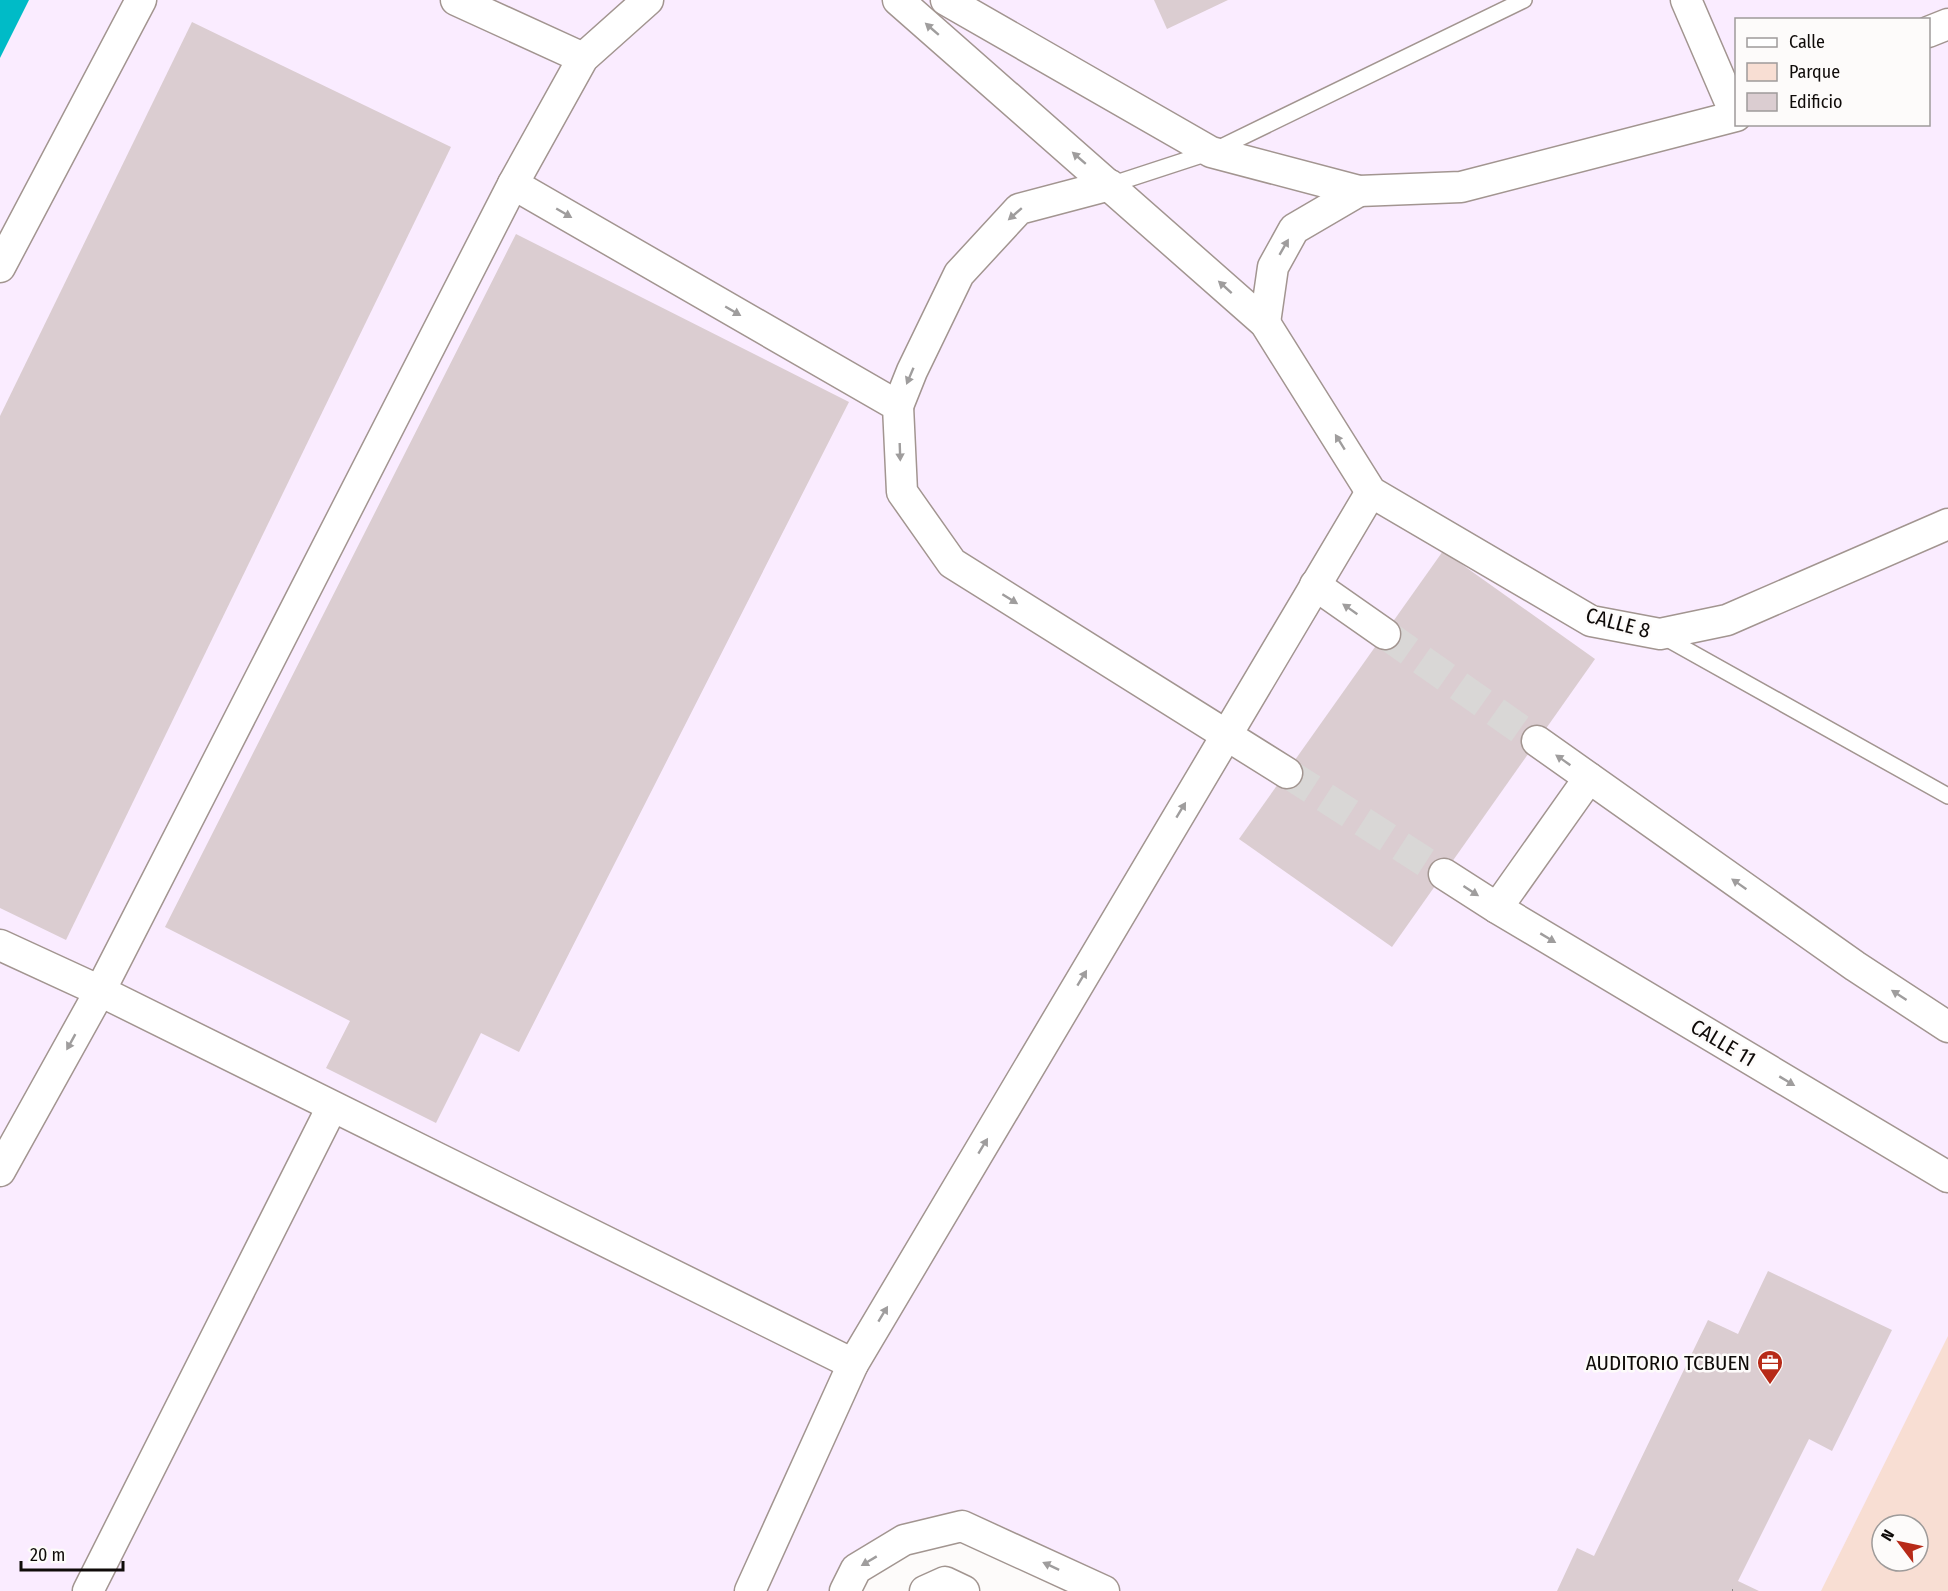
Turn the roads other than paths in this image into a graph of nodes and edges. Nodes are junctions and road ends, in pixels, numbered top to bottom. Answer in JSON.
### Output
{"nodes":[{"id":1,"x":141,"y":0,"type":"edge"},
{"id":2,"x":456,"y":0,"type":"edge"},
{"id":3,"x":648,"y":0,"type":"edge"},
{"id":4,"x":898,"y":0,"type":"edge"},
{"id":5,"x":946,"y":0,"type":"edge"},
{"id":6,"x":1524,"y":0,"type":"edge"},
{"id":7,"x":1686,"y":0,"type":"edge"},
{"id":8,"x":1948,"y":24,"type":"edge"},
{"id":9,"x":1930,"y":32,"type":"edge"},
{"id":10,"x":583,"y":58,"type":"junction"},
{"id":11,"x":1735,"y":111,"type":"edge"},
{"id":12,"x":1735,"y":117,"type":"edge"},
{"id":13,"x":1211,"y":152,"type":"junction"},
{"id":14,"x":513,"y":184,"type":"junction"},
{"id":15,"x":1110,"y":186,"type":"junction"},
{"id":16,"x":1359,"y":191,"type":"junction"},
{"id":17,"x":0,"y":267,"type":"edge"},
{"id":18,"x":1266,"y":323,"type":"junction"},
{"id":19,"x":898,"y":406,"type":"junction"},
{"id":20,"x":1371,"y":492,"type":"junction"},
{"id":21,"x":1948,"y":524,"type":"edge"},
{"id":22,"x":1315,"y":585,"type":"junction"},
{"id":23,"x":1385,"y":634,"type":"tunnel mouth"},
{"id":24,"x":1660,"y":634,"type":"junction"},
{"id":25,"x":1227,"y":734,"type":"junction"},
{"id":26,"x":1537,"y":741,"type":"tunnel mouth"},
{"id":27,"x":1287,"y":772,"type":"tunnel mouth"},
{"id":28,"x":1589,"y":778,"type":"junction"},
{"id":29,"x":1948,"y":796,"type":"edge"},
{"id":30,"x":1444,"y":874,"type":"tunnel mouth"},
{"id":31,"x":1497,"y":908,"type":"junction"},
{"id":32,"x":0,"y":945,"type":"edge"},
{"id":33,"x":100,"y":991,"type":"junction"},
{"id":34,"x":1948,"y":1027,"type":"edge"},
{"id":35,"x":332,"y":1107,"type":"junction"},
{"id":36,"x":0,"y":1171,"type":"edge"},
{"id":37,"x":1948,"y":1177,"type":"edge"},
{"id":38,"x":853,"y":1364,"type":"junction"},
{"id":39,"x":88,"y":1591,"type":"edge"},
{"id":40,"x":750,"y":1591,"type":"edge"},
{"id":41,"x":845,"y":1591,"type":"edge"},
{"id":42,"x":925,"y":1591,"type":"edge"},
{"id":43,"x":964,"y":1591,"type":"edge"},
{"id":44,"x":1104,"y":1591,"type":"edge"}],
"edges":[{"from":1,"to":17,"type":"street"},
{"from":2,"to":10,"type":"street"},
{"from":3,"to":10,"type":"street"},
{"from":15,"to":4,"type":"street","one_way":true},
{"from":5,"to":13,"type":"street"},
{"from":6,"to":13,"type":"lane"},
{"from":7,"to":11,"type":"street"},
{"from":8,"to":9,"type":"street"},
{"from":10,"to":14,"type":"street"},
{"from":12,"to":16,"type":"street"},
{"from":13,"to":15,"type":"lane"},
{"from":13,"to":16,"type":"street"},
{"from":14,"to":19,"type":"street","one_way":true},
{"from":14,"to":33,"type":"street"},
{"from":18,"to":15,"type":"street","one_way":true},
{"from":15,"to":19,"type":"street","one_way":true},
{"from":18,"to":16,"type":"street","one_way":true},
{"from":20,"to":18,"type":"street","one_way":true},
{"from":19,"to":25,"type":"street","one_way":true},
{"from":20,"to":22,"type":"street"},
{"from":20,"to":24,"type":"street","name":"CALLE 8"},
{"from":21,"to":24,"type":"street","name":"CALLE 8"},
{"from":23,"to":22,"type":"street","one_way":true},
{"from":22,"to":25,"type":"street"},
{"from":24,"to":29,"type":"lane"},
{"from":25,"to":27,"type":"street"},
{"from":38,"to":25,"type":"street","one_way":true},
{"from":28,"to":26,"type":"street","one_way":true},
{"from":28,"to":31,"type":"street"},
{"from":34,"to":28,"type":"street","one_way":true},
{"from":30,"to":31,"type":"street","name":"CALLE 11","one_way":true},
{"from":31,"to":37,"type":"street","name":"CALLE 11","one_way":true},
{"from":32,"to":33,"type":"street"},
{"from":33,"to":35,"type":"street"},
{"from":33,"to":36,"type":"street","one_way":true},
{"from":35,"to":38,"type":"street"},
{"from":35,"to":39,"type":"street"},
{"from":38,"to":40,"type":"street"},
{"from":44,"to":41,"type":"street","one_way":true},
{"from":42,"to":43,"type":"street"}]}
